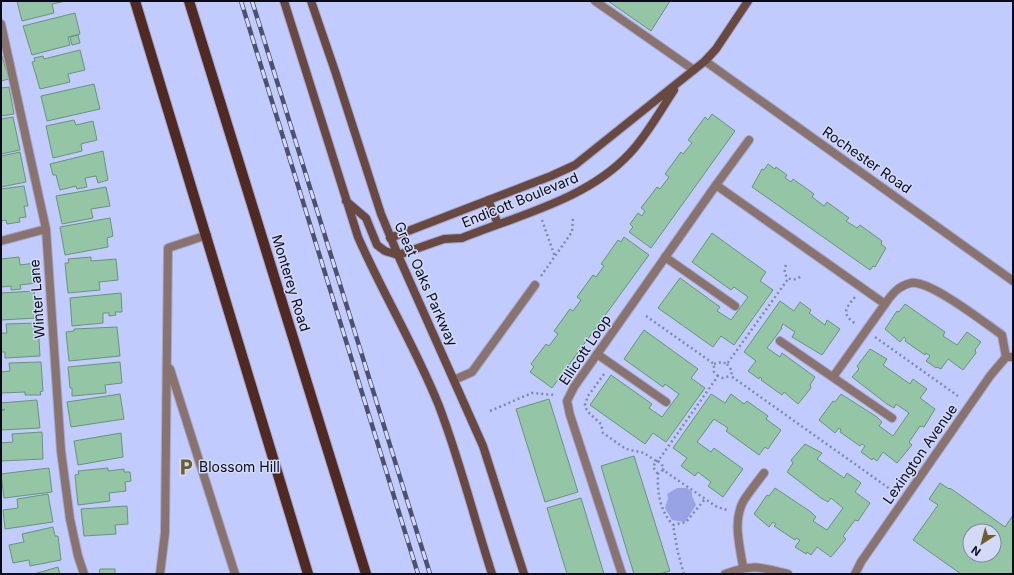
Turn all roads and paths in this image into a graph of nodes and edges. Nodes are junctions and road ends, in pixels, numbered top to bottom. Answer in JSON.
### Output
{"nodes":[{"id":1,"x":135,"y":1,"type":"edge"},
{"id":2,"x":189,"y":1,"type":"edge"},
{"id":3,"x":284,"y":1,"type":"edge"},
{"id":4,"x":311,"y":1,"type":"edge"},
{"id":5,"x":595,"y":1,"type":"edge"},
{"id":6,"x":748,"y":1,"type":"edge"},
{"id":7,"x":1,"y":24,"type":"edge"},
{"id":8,"x":705,"y":61,"type":"junction"},
{"id":9,"x":694,"y":70,"type":"junction"},
{"id":10,"x":679,"y":83,"type":"junction"},
{"id":11,"x":749,"y":140,"type":"dead end"},
{"id":12,"x":716,"y":185,"type":"junction"},
{"id":13,"x":488,"y":200,"type":"junction"},
{"id":14,"x":345,"y":201,"type":"junction"},
{"id":15,"x":537,"y":208,"type":"junction"},
{"id":16,"x":573,"y":218,"type":"dead end"},
{"id":17,"x":498,"y":224,"type":"junction"},
{"id":18,"x":46,"y":229,"type":"junction"},
{"id":19,"x":207,"y":235,"type":"junction"},
{"id":20,"x":390,"y":238,"type":"junction"},
{"id":21,"x":1,"y":241,"type":"edge"},
{"id":22,"x":398,"y":255,"type":"junction"},
{"id":23,"x":555,"y":257,"type":"junction"},
{"id":24,"x":665,"y":257,"type":"junction"},
{"id":25,"x":786,"y":265,"type":"dead end"},
{"id":26,"x":802,"y":276,"type":"dead end"},
{"id":27,"x":788,"y":279,"type":"junction"},
{"id":28,"x":1013,"y":281,"type":"edge"},
{"id":29,"x":534,"y":285,"type":"joint"},
{"id":30,"x":862,"y":287,"type":"junction"},
{"id":31,"x":885,"y":304,"type":"junction"},
{"id":32,"x":735,"y":306,"type":"dead end"},
{"id":33,"x":646,"y":316,"type":"dead end"},
{"id":34,"x":858,"y":326,"type":"dead end"},
{"id":35,"x":872,"y":335,"type":"dead end"},
{"id":36,"x":780,"y":341,"type":"dead end"},
{"id":37,"x":597,"y":354,"type":"junction"},
{"id":38,"x":1009,"y":357,"type":"edge"},
{"id":39,"x":167,"y":361,"type":"junction"},
{"id":40,"x":714,"y":364,"type":"junction"},
{"id":41,"x":726,"y":364,"type":"junction"},
{"id":42,"x":605,"y":372,"type":"dead end"},
{"id":43,"x":718,"y":376,"type":"junction"},
{"id":44,"x":731,"y":376,"type":"junction"},
{"id":45,"x":833,"y":377,"type":"junction"},
{"id":46,"x":454,"y":380,"type":"junction"},
{"id":47,"x":555,"y":395,"type":"dead end"},
{"id":48,"x":958,"y":396,"type":"dead end"},
{"id":49,"x":666,"y":402,"type":"dead end"},
{"id":50,"x":490,"y":412,"type":"dead end"},
{"id":51,"x":892,"y":418,"type":"dead end"},
{"id":52,"x":657,"y":461,"type":"junction"},
{"id":53,"x":663,"y":470,"type":"junction"},
{"id":54,"x":764,"y":473,"type":"dead end"},
{"id":55,"x":658,"y":474,"type":"junction"},
{"id":56,"x":890,"y":489,"type":"dead end"},
{"id":57,"x":705,"y":499,"type":"junction"},
{"id":58,"x":731,"y":511,"type":"dead end"},
{"id":59,"x":673,"y":525,"type":"junction"},
{"id":60,"x":743,"y":567,"type":"junction"},
{"id":61,"x":84,"y":574,"type":"edge"},
{"id":62,"x":160,"y":574,"type":"edge"},
{"id":63,"x":235,"y":574,"type":"edge"},
{"id":64,"x":308,"y":574,"type":"edge"},
{"id":65,"x":366,"y":574,"type":"edge"},
{"id":66,"x":492,"y":574,"type":"edge"},
{"id":67,"x":524,"y":574,"type":"edge"},
{"id":68,"x":622,"y":574,"type":"edge"},
{"id":69,"x":684,"y":574,"type":"edge"},
{"id":70,"x":725,"y":574,"type":"edge"},
{"id":71,"x":788,"y":574,"type":"edge"},
{"id":72,"x":855,"y":574,"type":"edge"}],
"edges":[{"from":1,"to":19,"type":"main road"},
{"from":2,"to":65,"type":"main road","name":"Monterey Road"},
{"from":3,"to":14,"type":"main road"},
{"from":4,"to":20,"type":"main road","name":"Great Oaks Parkway"},
{"from":5,"to":9,"type":"street"},
{"from":6,"to":8,"type":"main road","name":"Endicott Boulevard"},
{"from":7,"to":18,"type":"street","name":"Winter Lane"},
{"from":8,"to":9,"type":"main road","name":"Endicott Boulevard"},
{"from":8,"to":28,"type":"street","name":"Rochester Road"},
{"from":9,"to":10,"type":"main road","name":"Endicott Boulevard"},
{"from":10,"to":13,"type":"main road","name":"Endicott Boulevard"},
{"from":10,"to":15,"type":"main road","name":"Endicott Boulevard"},
{"from":11,"to":12,"type":"street","name":"Ellicott Loop"},
{"from":12,"to":24,"type":"street","name":"Ellicott Loop"},
{"from":12,"to":30,"type":"street"},
{"from":13,"to":17,"type":"main road"},
{"from":13,"to":20,"type":"main road","name":"Endicott Boulevard"},
{"from":14,"to":22,"type":"main road"},
{"from":14,"to":66,"type":"main road"},
{"from":15,"to":17,"type":"main road","name":"Endicott Boulevard"},
{"from":15,"to":23,"type":"path"},
{"from":16,"to":23,"type":"path"},
{"from":17,"to":22,"type":"main road","name":"Endicott Boulevard"},
{"from":18,"to":21,"type":"street"},
{"from":18,"to":61,"type":"street","name":"Winter Lane"},
{"from":19,"to":39,"type":"street"},
{"from":19,"to":64,"type":"main road"},
{"from":20,"to":22,"type":"main road","name":"Great Oaks Parkway"},
{"from":22,"to":46,"type":"main road","name":"Great Oaks Parkway"},
{"from":23,"to":29,"type":"path"},
{"from":24,"to":32,"type":"street"},
{"from":24,"to":37,"type":"street","name":"Ellicott Loop"},
{"from":25,"to":27,"type":"path"},
{"from":26,"to":27,"type":"path"},
{"from":27,"to":41,"type":"path"},
{"from":29,"to":46,"type":"street"},
{"from":30,"to":31,"type":"street"},
{"from":30,"to":34,"type":"path"},
{"from":31,"to":38,"type":"street"},
{"from":31,"to":45,"type":"street"},
{"from":33,"to":40,"type":"path"},
{"from":35,"to":48,"type":"path"},
{"from":36,"to":45,"type":"street"},
{"from":37,"to":49,"type":"street"},
{"from":37,"to":68,"type":"street","name":"Ellicott Loop"},
{"from":38,"to":72,"type":"street","name":"Lexington Avenue"},
{"from":39,"to":62,"type":"street"},
{"from":39,"to":63,"type":"street"},
{"from":40,"to":41,"type":"path"},
{"from":40,"to":43,"type":"path"},
{"from":41,"to":44,"type":"path"},
{"from":42,"to":52,"type":"path"},
{"from":43,"to":44,"type":"path"},
{"from":43,"to":52,"type":"path"},
{"from":44,"to":56,"type":"path"},
{"from":45,"to":51,"type":"street"},
{"from":46,"to":67,"type":"main road","name":"Great Oaks Parkway"},
{"from":47,"to":50,"type":"path"},
{"from":52,"to":53,"type":"path"},
{"from":52,"to":55,"type":"path"},
{"from":53,"to":55,"type":"path"},
{"from":53,"to":57,"type":"path"},
{"from":54,"to":60,"type":"street"},
{"from":55,"to":59,"type":"path"},
{"from":57,"to":58,"type":"path"},
{"from":57,"to":59,"type":"path"},
{"from":59,"to":69,"type":"path"},
{"from":60,"to":70,"type":"street"},
{"from":60,"to":71,"type":"street"}]}
